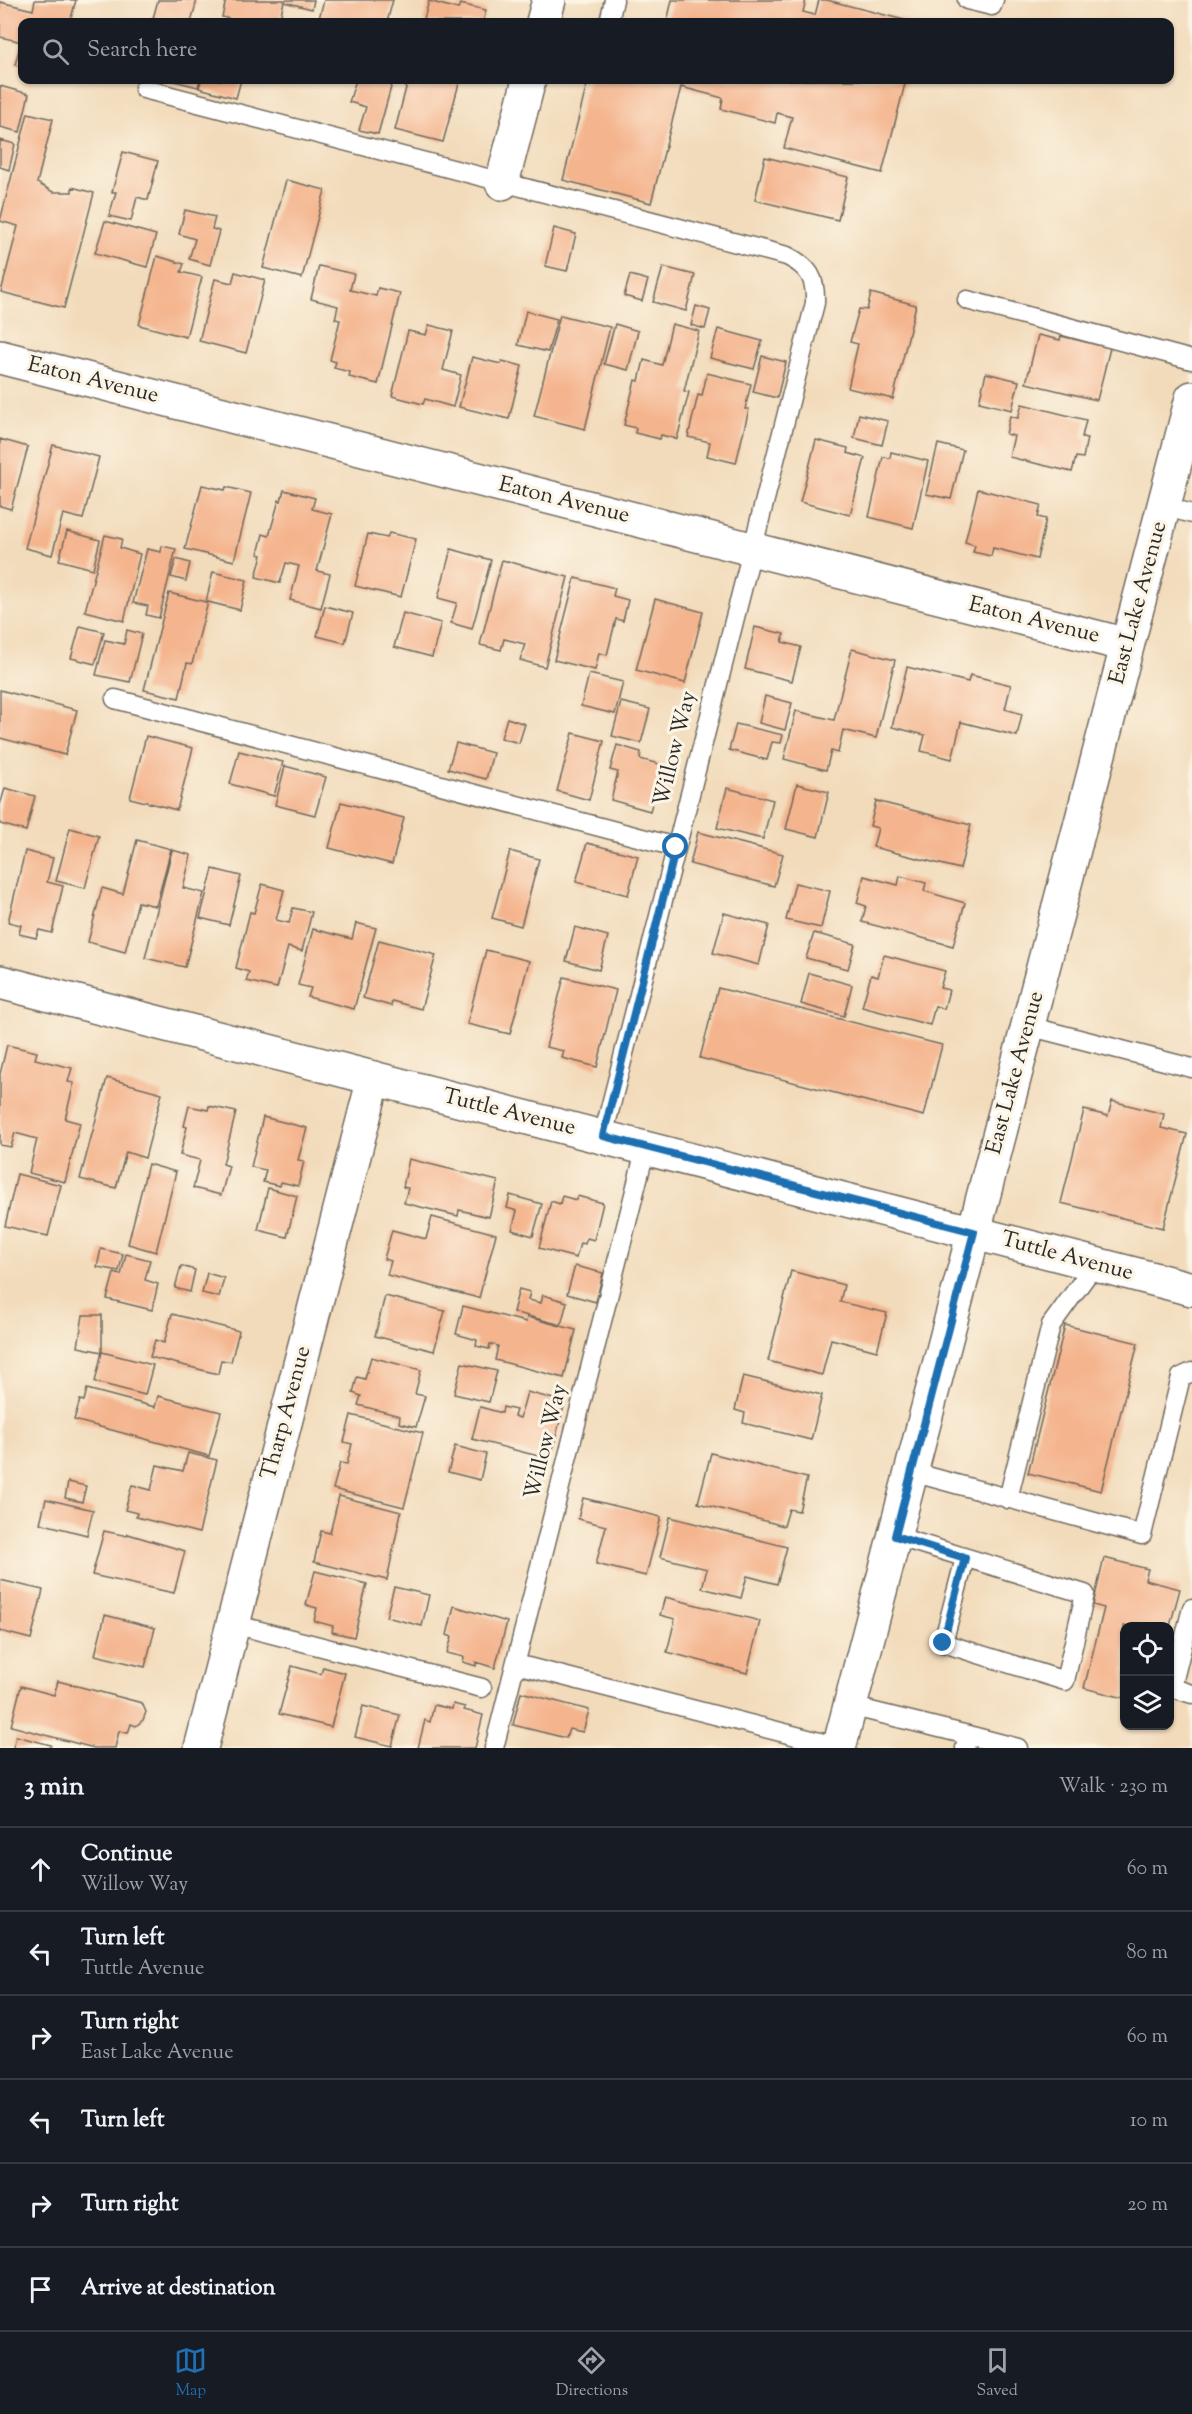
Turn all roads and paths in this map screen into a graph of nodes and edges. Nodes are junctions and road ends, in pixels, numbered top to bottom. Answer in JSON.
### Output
{"nodes":[{"id":1,"x":549,"y":0,"type":"edge"},
{"id":2,"x":614,"y":0,"type":"edge"},
{"id":3,"x":967,"y":0,"type":"edge"},
{"id":4,"x":994,"y":0,"type":"edge"},
{"id":5,"x":544,"y":18,"type":"edge"},
{"id":6,"x":610,"y":18,"type":"edge"},
{"id":7,"x":528,"y":84,"type":"edge"},
{"id":8,"x":144,"y":89,"type":"dead end"},
{"id":9,"x":502,"y":183,"type":"junction"},
{"id":10,"x":967,"y":300,"type":"dead end"},
{"id":11,"x":0,"y":357,"type":"edge"},
{"id":12,"x":1192,"y":360,"type":"edge"},
{"id":13,"x":1192,"y":398,"type":"edge"},
{"id":14,"x":1178,"y":510,"type":"edge"},
{"id":15,"x":751,"y":548,"type":"junction"},
{"id":16,"x":1127,"y":645,"type":"junction"},
{"id":17,"x":115,"y":699,"type":"dead end"},
{"id":18,"x":676,"y":847,"type":"junction"},
{"id":19,"x":0,"y":982,"type":"edge"},
{"id":20,"x":1028,"y":1026,"type":"junction"},
{"id":21,"x":1192,"y":1068,"type":"edge"},
{"id":22,"x":374,"y":1078,"type":"junction"},
{"id":23,"x":603,"y":1136,"type":"junction"},
{"id":24,"x":646,"y":1147,"type":"junction"},
{"id":25,"x":974,"y":1232,"type":"junction"},
{"id":26,"x":1095,"y":1264,"type":"junction"},
{"id":27,"x":1190,"y":1282,"type":"edge"},
{"id":28,"x":1192,"y":1372,"type":"edge"},
{"id":29,"x":912,"y":1472,"type":"junction"},
{"id":30,"x":1008,"y":1499,"type":"junction"},
{"id":31,"x":895,"y":1536,"type":"junction"},
{"id":32,"x":965,"y":1558,"type":"junction"},
{"id":33,"x":1192,"y":1608,"type":"edge"},
{"id":34,"x":233,"y":1624,"type":"junction"},
{"id":35,"x":516,"y":1664,"type":"junction"},
{"id":36,"x":482,"y":1688,"type":"dead end"},
{"id":37,"x":1184,"y":1691,"type":"edge"},
{"id":38,"x":850,"y":1706,"type":"junction"},
{"id":39,"x":967,"y":1742,"type":"edge"},
{"id":40,"x":839,"y":1747,"type":"edge"},
{"id":41,"x":201,"y":1748,"type":"edge"},
{"id":42,"x":494,"y":1748,"type":"edge"},
{"id":43,"x":1018,"y":1748,"type":"edge"}],
"edges":[{"from":1,"to":5,"type":"street"},
{"from":2,"to":6,"type":"lane"},
{"from":3,"to":4,"type":"lane"},
{"from":7,"to":9,"type":"street"},
{"from":8,"to":9,"type":"lane","name":"Willow Way"},
{"from":9,"to":15,"type":"lane","name":"Willow Way"},
{"from":10,"to":12,"type":"lane"},
{"from":11,"to":15,"type":"street","name":"Eaton Avenue"},
{"from":13,"to":14,"type":"street","name":"East Lake Avenue"},
{"from":14,"to":16,"type":"street","name":"East Lake Avenue"},
{"from":15,"to":16,"type":"street","name":"Eaton Avenue"},
{"from":15,"to":18,"type":"lane","name":"Willow Way"},
{"from":16,"to":20,"type":"street","name":"East Lake Avenue"},
{"from":17,"to":18,"type":"lane"},
{"from":18,"to":23,"type":"lane","name":"Willow Way"},
{"from":19,"to":22,"type":"street","name":"Tuttle Avenue"},
{"from":20,"to":21,"type":"lane"},
{"from":20,"to":25,"type":"street","name":"East Lake Avenue"},
{"from":22,"to":23,"type":"street","name":"Tuttle Avenue"},
{"from":22,"to":34,"type":"street","name":"Tharp Avenue"},
{"from":23,"to":24,"type":"street","name":"Tuttle Avenue"},
{"from":24,"to":25,"type":"street","name":"Tuttle Avenue"},
{"from":24,"to":35,"type":"lane","name":"Willow Way"},
{"from":25,"to":26,"type":"street","name":"Tuttle Avenue"},
{"from":25,"to":29,"type":"street","name":"East Lake Avenue"},
{"from":26,"to":27,"type":"street","name":"Tuttle Avenue"},
{"from":26,"to":30,"type":"lane"},
{"from":28,"to":30,"type":"lane"},
{"from":29,"to":30,"type":"lane"},
{"from":29,"to":31,"type":"street","name":"East Lake Avenue"},
{"from":31,"to":32,"type":"lane"},
{"from":31,"to":38,"type":"street","name":"East Lake Avenue"},
{"from":32,"to":32,"type":"lane"},
{"from":33,"to":37,"type":"lane"},
{"from":34,"to":36,"type":"lane"},
{"from":34,"to":41,"type":"street","name":"Tharp Avenue"},
{"from":35,"to":40,"type":"lane"},
{"from":35,"to":42,"type":"lane","name":"Willow Way"},
{"from":38,"to":39,"type":"lane"},
{"from":38,"to":40,"type":"street","name":"East Lake Avenue"},
{"from":39,"to":43,"type":"lane"}]}
